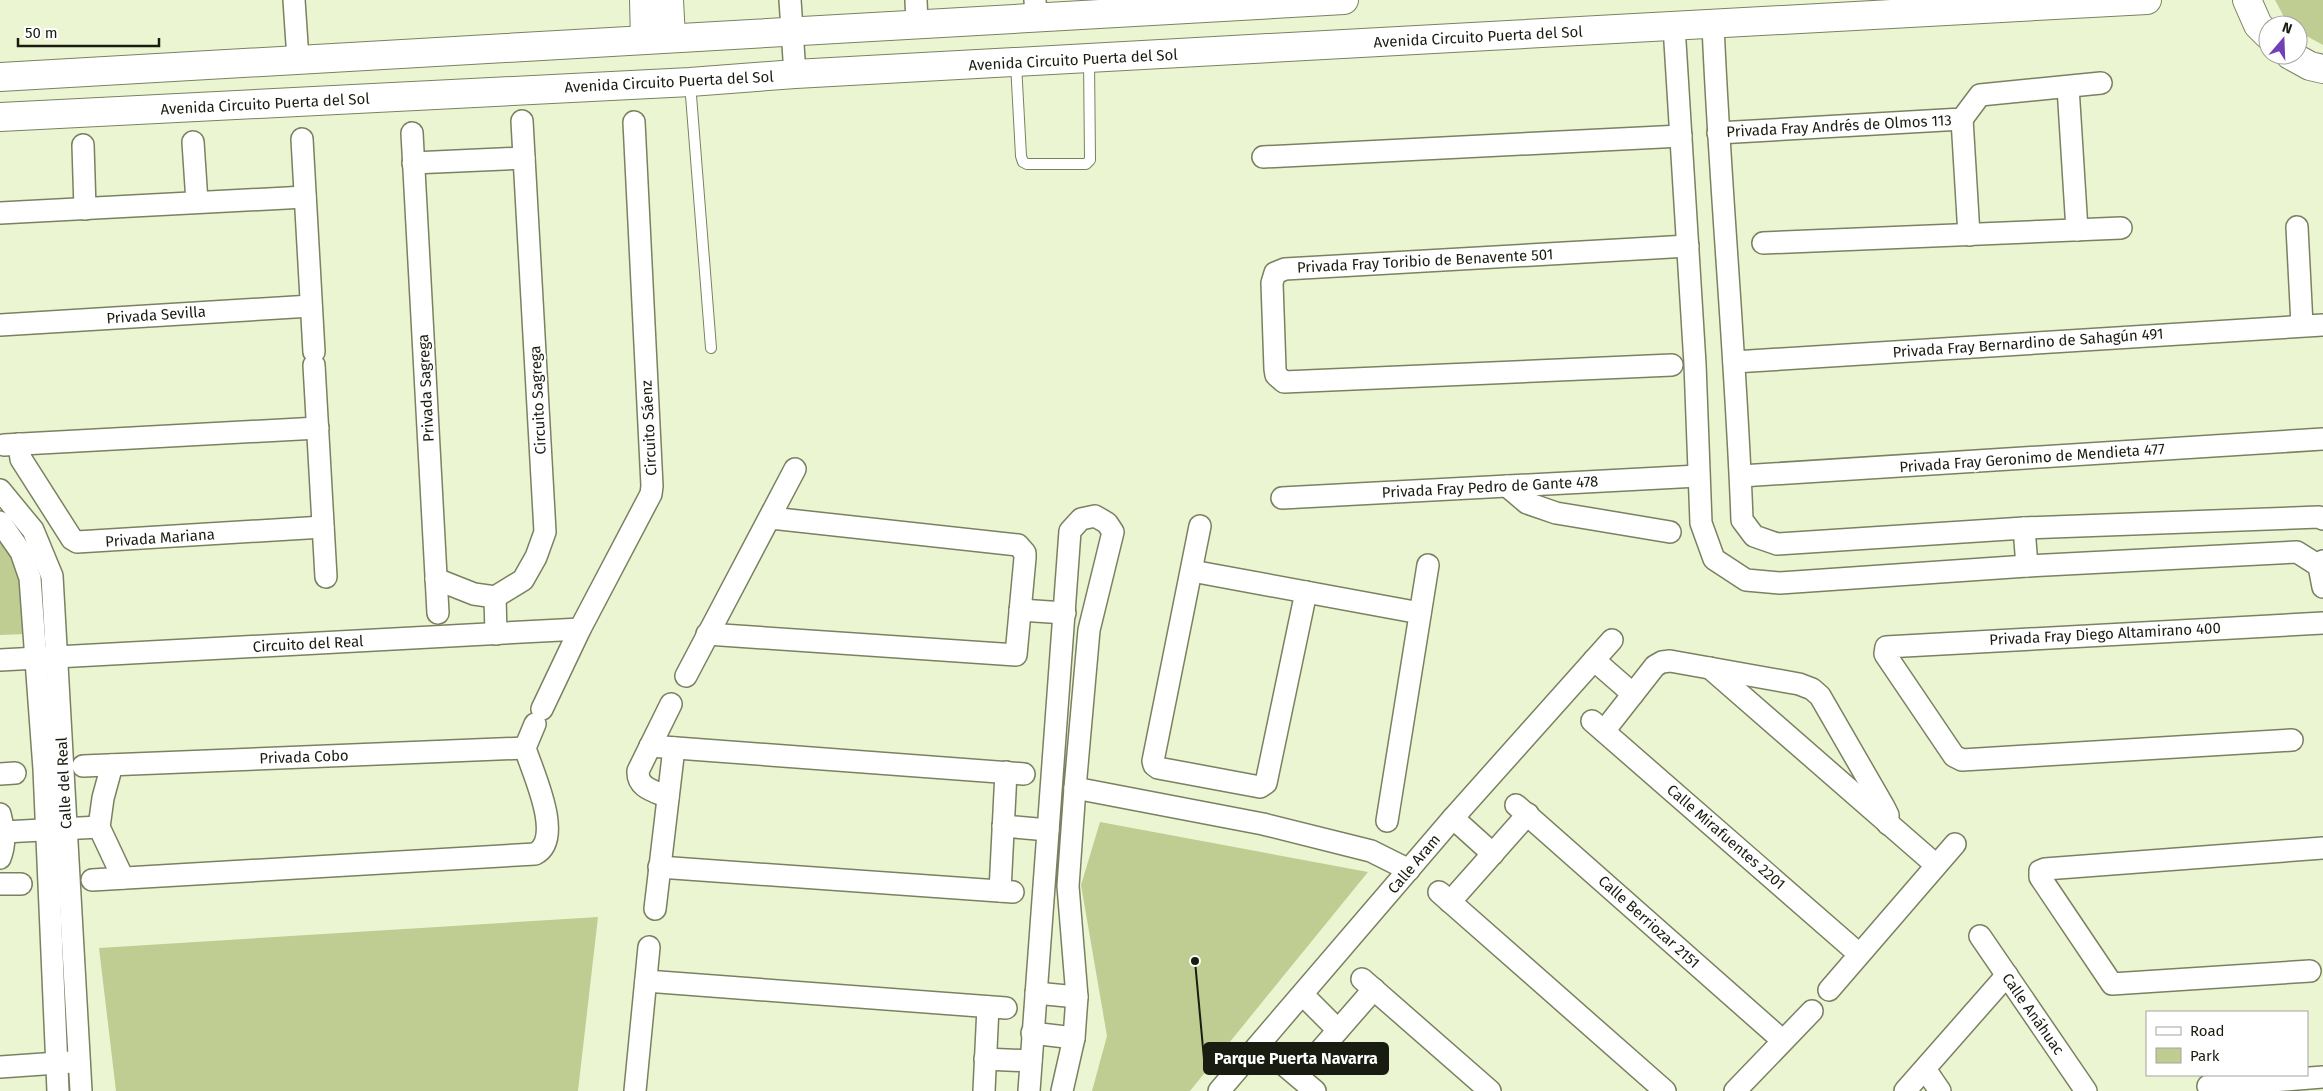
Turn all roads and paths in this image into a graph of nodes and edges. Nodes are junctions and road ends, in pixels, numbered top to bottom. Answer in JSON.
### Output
{"nodes":[{"id":1,"x":294,"y":0,"type":"edge"},
{"id":2,"x":644,"y":0,"type":"edge"},
{"id":3,"x":669,"y":0,"type":"edge"},
{"id":4,"x":790,"y":0,"type":"edge"},
{"id":5,"x":1344,"y":0,"type":"edge"},
{"id":6,"x":2147,"y":0,"type":"edge"},
{"id":7,"x":2248,"y":0,"type":"edge"},
{"id":8,"x":1165,"y":5,"type":"edge"},
{"id":9,"x":1036,"y":9,"type":"edge"},
{"id":10,"x":917,"y":12,"type":"edge"},
{"id":11,"x":1714,"y":25,"type":"junction"},
{"id":12,"x":2258,"y":25,"type":"edge"},
{"id":13,"x":1674,"y":26,"type":"junction"},
{"id":14,"x":792,"y":32,"type":"junction"},
{"id":15,"x":658,"y":39,"type":"junction"},
{"id":16,"x":298,"y":59,"type":"junction"},
{"id":17,"x":1089,"y":59,"type":"junction"},
{"id":18,"x":1016,"y":63,"type":"junction"},
{"id":19,"x":2308,"y":65,"type":"edge"},
{"id":20,"x":2323,"y":70,"type":"edge"},
{"id":21,"x":795,"y":74,"type":"junction"},
{"id":22,"x":0,"y":77,"type":"edge"},
{"id":23,"x":690,"y":82,"type":"junction"},
{"id":24,"x":2101,"y":83,"type":"dead end"},
{"id":25,"x":2068,"y":87,"type":"junction"},
{"id":26,"x":0,"y":117,"type":"edge"},
{"id":27,"x":1962,"y":119,"type":"junction"},
{"id":28,"x":522,"y":121,"type":"dead end"},
{"id":29,"x":634,"y":122,"type":"dead end"},
{"id":30,"x":412,"y":133,"type":"dead end"},
{"id":31,"x":1718,"y":133,"type":"junction"},
{"id":32,"x":1681,"y":136,"type":"junction"},
{"id":33,"x":302,"y":139,"type":"dead end"},
{"id":34,"x":193,"y":142,"type":"dead end"},
{"id":35,"x":83,"y":145,"type":"dead end"},
{"id":36,"x":1263,"y":156,"type":"dead end"},
{"id":37,"x":524,"y":158,"type":"junction"},
{"id":38,"x":413,"y":163,"type":"junction"},
{"id":39,"x":305,"y":196,"type":"junction"},
{"id":40,"x":197,"y":202,"type":"junction"},
{"id":41,"x":85,"y":209,"type":"junction"},
{"id":42,"x":0,"y":213,"type":"edge"},
{"id":43,"x":2296,"y":227,"type":"dead end"},
{"id":44,"x":2121,"y":228,"type":"dead end"},
{"id":45,"x":2076,"y":230,"type":"junction"},
{"id":46,"x":1969,"y":235,"type":"junction"},
{"id":47,"x":1762,"y":244,"type":"dead end"},
{"id":48,"x":1688,"y":246,"type":"junction"},
{"id":49,"x":311,"y":306,"type":"junction"},
{"id":50,"x":0,"y":325,"type":"edge"},
{"id":51,"x":2313,"y":325,"type":"edge"},
{"id":52,"x":711,"y":348,"type":"dead end"},
{"id":53,"x":1734,"y":362,"type":"junction"},
{"id":54,"x":1672,"y":365,"type":"dead end"},
{"id":55,"x":318,"y":428,"type":"junction"},
{"id":56,"x":2323,"y":439,"type":"edge"},
{"id":57,"x":795,"y":469,"type":"dead end"},
{"id":58,"x":34,"y":476,"type":"junction"},
{"id":59,"x":1698,"y":476,"type":"junction"},
{"id":60,"x":1741,"y":476,"type":"junction"},
{"id":61,"x":1508,"y":486,"type":"junction"},
{"id":62,"x":3,"y":493,"type":"edge"},
{"id":63,"x":1282,"y":498,"type":"dead end"},
{"id":64,"x":771,"y":518,"type":"junction"},
{"id":65,"x":2323,"y":519,"type":"edge"},
{"id":66,"x":0,"y":522,"type":"edge"},
{"id":67,"x":1200,"y":526,"type":"dead end"},
{"id":68,"x":323,"y":527,"type":"junction"},
{"id":69,"x":2024,"y":528,"type":"junction"},
{"id":70,"x":1670,"y":532,"type":"dead end"},
{"id":71,"x":1428,"y":565,"type":"dead end"},
{"id":72,"x":2027,"y":566,"type":"junction"},
{"id":73,"x":1192,"y":571,"type":"junction"},
{"id":74,"x":2322,"y":571,"type":"edge"},
{"id":75,"x":326,"y":577,"type":"dead end"},
{"id":76,"x":436,"y":579,"type":"junction"},
{"id":77,"x":1306,"y":592,"type":"junction"},
{"id":78,"x":495,"y":597,"type":"junction"},
{"id":79,"x":1020,"y":610,"type":"junction"},
{"id":80,"x":438,"y":613,"type":"dead end"},
{"id":81,"x":1065,"y":613,"type":"junction"},
{"id":82,"x":1420,"y":613,"type":"junction"},
{"id":83,"x":2323,"y":622,"type":"edge"},
{"id":84,"x":580,"y":629,"type":"junction"},
{"id":85,"x":496,"y":634,"type":"junction"},
{"id":86,"x":707,"y":634,"type":"junction"},
{"id":87,"x":1612,"y":640,"type":"dead end"},
{"id":88,"x":58,"y":657,"type":"junction"},
{"id":89,"x":36,"y":658,"type":"junction"},
{"id":90,"x":0,"y":660,"type":"edge"},
{"id":91,"x":1594,"y":660,"type":"junction"},
{"id":92,"x":1709,"y":667,"type":"junction"},
{"id":93,"x":686,"y":676,"type":"dead end"},
{"id":94,"x":1633,"y":694,"type":"junction"},
{"id":95,"x":671,"y":704,"type":"dead end"},
{"id":96,"x":2292,"y":740,"type":"dead end"},
{"id":97,"x":650,"y":746,"type":"junction"},
{"id":98,"x":525,"y":748,"type":"junction"},
{"id":99,"x":674,"y":748,"type":"junction"},
{"id":100,"x":112,"y":765,"type":"junction"},
{"id":101,"x":83,"y":766,"type":"dead end"},
{"id":102,"x":1210,"y":778,"type":"junction"},
{"id":103,"x":1075,"y":788,"type":"junction"},
{"id":104,"x":668,"y":798,"type":"junction"},
{"id":105,"x":1203,"y":812,"type":"junction"},
{"id":106,"x":1454,"y":818,"type":"junction"},
{"id":107,"x":1387,"y":821,"type":"dead end"},
{"id":108,"x":2,"y":823,"type":"edge"},
{"id":109,"x":1888,"y":824,"type":"junction"},
{"id":110,"x":1003,"y":826,"type":"junction"},
{"id":111,"x":99,"y":827,"type":"junction"},
{"id":112,"x":56,"y":830,"type":"junction"},
{"id":113,"x":1048,"y":830,"type":"junction"},
{"id":114,"x":1955,"y":844,"type":"dead end"},
{"id":115,"x":2323,"y":848,"type":"edge"},
{"id":116,"x":1493,"y":854,"type":"junction"},
{"id":117,"x":0,"y":858,"type":"edge"},
{"id":118,"x":1936,"y":865,"type":"junction"},
{"id":119,"x":658,"y":867,"type":"junction"},
{"id":120,"x":1409,"y":870,"type":"junction"},
{"id":121,"x":123,"y":878,"type":"junction"},
{"id":122,"x":92,"y":880,"type":"dead end"},
{"id":123,"x":655,"y":909,"type":"dead end"},
{"id":124,"x":1980,"y":936,"type":"dead end"},
{"id":125,"x":63,"y":941,"type":"junction"},
{"id":126,"x":649,"y":947,"type":"dead end"},
{"id":127,"x":1860,"y":954,"type":"junction"},
{"id":128,"x":2310,"y":971,"type":"dead end"},
{"id":129,"x":2007,"y":976,"type":"junction"},
{"id":130,"x":646,"y":981,"type":"junction"},
{"id":131,"x":1829,"y":990,"type":"dead end"},
{"id":132,"x":1036,"y":993,"type":"junction"},
{"id":133,"x":1303,"y":995,"type":"junction"},
{"id":134,"x":1078,"y":997,"type":"junction"},
{"id":135,"x":1812,"y":1012,"type":"dead end"},
{"id":136,"x":1338,"y":1030,"type":"junction"},
{"id":137,"x":1032,"y":1033,"type":"junction"},
{"id":138,"x":1074,"y":1038,"type":"junction"},
{"id":139,"x":1782,"y":1040,"type":"junction"},
{"id":140,"x":985,"y":1059,"type":"junction"},
{"id":141,"x":1031,"y":1061,"type":"junction"},
{"id":142,"x":80,"y":1062,"type":"junction"},
{"id":143,"x":57,"y":1063,"type":"junction"},
{"id":144,"x":0,"y":1067,"type":"edge"},
{"id":145,"x":1925,"y":1069,"type":"junction"},
{"id":146,"x":2323,"y":1077,"type":"edge"},
{"id":147,"x":2208,"y":1086,"type":"dead end"},
{"id":148,"x":2247,"y":1087,"type":"edge"},
{"id":149,"x":58,"y":1091,"type":"edge"},
{"id":150,"x":81,"y":1091,"type":"edge"},
{"id":151,"x":635,"y":1091,"type":"edge"},
{"id":152,"x":984,"y":1091,"type":"edge"},
{"id":153,"x":1029,"y":1091,"type":"edge"},
{"id":154,"x":1062,"y":1091,"type":"edge"},
{"id":155,"x":1218,"y":1091,"type":"edge"},
{"id":156,"x":1315,"y":1091,"type":"edge"},
{"id":157,"x":1490,"y":1091,"type":"edge"},
{"id":158,"x":1665,"y":1091,"type":"edge"},
{"id":159,"x":1735,"y":1091,"type":"edge"},
{"id":160,"x":1905,"y":1091,"type":"edge"},
{"id":161,"x":1940,"y":1091,"type":"edge"},
{"id":162,"x":2086,"y":1091,"type":"edge"}],
"edges":[{"from":1,"to":16,"type":"street"},
{"from":2,"to":15,"type":"street"},
{"from":3,"to":15,"type":"street"},
{"from":4,"to":14,"type":"street"},
{"from":5,"to":8,"type":"street"},
{"from":6,"to":11,"type":"street","name":"Avenida Circuito Puerta del Sol"},
{"from":7,"to":12,"type":"street"},
{"from":8,"to":9,"type":"street"},
{"from":9,"to":10,"type":"street"},
{"from":10,"to":14,"type":"street"},
{"from":11,"to":13,"type":"street","name":"Avenida Circuito Puerta del Sol"},
{"from":11,"to":31,"type":"street"},
{"from":13,"to":17,"type":"street","name":"Avenida Circuito Puerta del Sol"},
{"from":13,"to":32,"type":"street"},
{"from":14,"to":15,"type":"street"},
{"from":14,"to":21,"type":"street"},
{"from":15,"to":16,"type":"street"},
{"from":16,"to":22,"type":"street"},
{"from":17,"to":18,"type":"street","name":"Avenida Circuito Puerta del Sol"},
{"from":17,"to":18,"type":"lane"},
{"from":18,"to":21,"type":"street","name":"Avenida Circuito Puerta del Sol"},
{"from":19,"to":20,"type":"street"},
{"from":21,"to":23,"type":"street","name":"Avenida Circuito Puerta del Sol"},
{"from":23,"to":26,"type":"street","name":"Avenida Circuito Puerta del Sol"},
{"from":23,"to":52,"type":"lane"},
{"from":24,"to":25,"type":"street","name":"Privada Fray Andrés de Olmos 113"},
{"from":25,"to":27,"type":"street","name":"Privada Fray Andrés de Olmos 113"},
{"from":25,"to":45,"type":"street"},
{"from":27,"to":31,"type":"street","name":"Privada Fray Andrés de Olmos 113"},
{"from":27,"to":46,"type":"street"},
{"from":28,"to":37,"type":"street","name":"Circuito Sagrega"},
{"from":29,"to":84,"type":"street","name":"Circuito Sáenz"},
{"from":30,"to":38,"type":"street","name":"Privada Sagrega"},
{"from":31,"to":53,"type":"street"},
{"from":32,"to":36,"type":"street"},
{"from":32,"to":48,"type":"street"},
{"from":33,"to":39,"type":"street"},
{"from":34,"to":40,"type":"street"},
{"from":35,"to":41,"type":"street"},
{"from":37,"to":38,"type":"street"},
{"from":37,"to":78,"type":"street","name":"Circuito Sagrega"},
{"from":38,"to":76,"type":"street","name":"Privada Sagrega"},
{"from":39,"to":40,"type":"street"},
{"from":39,"to":49,"type":"street"},
{"from":40,"to":41,"type":"street"},
{"from":41,"to":42,"type":"street"},
{"from":43,"to":51,"type":"street"},
{"from":44,"to":45,"type":"street"},
{"from":45,"to":46,"type":"street"},
{"from":46,"to":47,"type":"street"},
{"from":48,"to":54,"type":"street","name":"Privada Fray Toribio de Benavente 501"},
{"from":48,"to":59,"type":"street"},
{"from":49,"to":50,"type":"street","name":"Privada Sevilla"},
{"from":49,"to":55,"type":"street"},
{"from":51,"to":53,"type":"street","name":"Privada Fray Bernardino de Sahagún 491"},
{"from":53,"to":60,"type":"street"},
{"from":55,"to":58,"type":"street","name":"Privada Mariana"},
{"from":55,"to":68,"type":"street"},
{"from":56,"to":60,"type":"street","name":"Privada Fray Geronimo de Mendieta 477"},
{"from":57,"to":64,"type":"street"},
{"from":58,"to":62,"type":"street"},
{"from":58,"to":68,"type":"street","name":"Privada Mariana"},
{"from":59,"to":61,"type":"street","name":"Privada Fray Pedro de Gante 478"},
{"from":59,"to":72,"type":"street"},
{"from":60,"to":69,"type":"street"},
{"from":61,"to":63,"type":"street","name":"Privada Fray Pedro de Gante 478"},
{"from":61,"to":70,"type":"street"},
{"from":62,"to":88,"type":"street","name":"Calle del Real"},
{"from":64,"to":79,"type":"street"},
{"from":64,"to":86,"type":"street"},
{"from":65,"to":69,"type":"street"},
{"from":66,"to":89,"type":"street","name":"Calle del Real"},
{"from":67,"to":73,"type":"street"},
{"from":68,"to":75,"type":"street"},
{"from":69,"to":72,"type":"street"},
{"from":71,"to":82,"type":"street"},
{"from":72,"to":74,"type":"street"},
{"from":73,"to":77,"type":"street"},
{"from":73,"to":102,"type":"street"},
{"from":76,"to":78,"type":"street"},
{"from":76,"to":80,"type":"street","name":"Privada Sagrega"},
{"from":77,"to":82,"type":"street"},
{"from":77,"to":102,"type":"street"},
{"from":78,"to":85,"type":"street"},
{"from":79,"to":81,"type":"street"},
{"from":79,"to":86,"type":"street"},
{"from":81,"to":103,"type":"street"},
{"from":81,"to":113,"type":"street"},
{"from":82,"to":107,"type":"street"},
{"from":83,"to":96,"type":"street","name":"Privada Fray Diego Altamirano 400"},
{"from":84,"to":85,"type":"street","name":"Circuito del Real"},
{"from":84,"to":98,"type":"street","name":"Circuito Sáenz"},
{"from":85,"to":88,"type":"street","name":"Circuito del Real"},
{"from":86,"to":93,"type":"street"},
{"from":87,"to":91,"type":"street","name":"Calle Aram"},
{"from":88,"to":89,"type":"street","name":"Circuito del Real"},
{"from":88,"to":112,"type":"street","name":"Calle del Real"},
{"from":89,"to":90,"type":"street","name":"Circuito del Real"},
{"from":89,"to":112,"type":"street","name":"Calle del Real"},
{"from":91,"to":94,"type":"street"},
{"from":91,"to":106,"type":"street","name":"Calle Aram"},
{"from":92,"to":94,"type":"street"},
{"from":92,"to":109,"type":"street"},
{"from":92,"to":109,"type":"street"},
{"from":94,"to":127,"type":"street","name":"Calle Mirafuentes 2201"},
{"from":95,"to":97,"type":"street"},
{"from":97,"to":99,"type":"street"},
{"from":97,"to":104,"type":"street"},
{"from":98,"to":100,"type":"street","name":"Privada Cobo"},
{"from":98,"to":121,"type":"street"},
{"from":99,"to":104,"type":"street"},
{"from":99,"to":110,"type":"street"},
{"from":100,"to":101,"type":"street","name":"Privada Cobo"},
{"from":100,"to":111,"type":"street"},
{"from":102,"to":105,"type":"street"},
{"from":103,"to":105,"type":"street"},
{"from":103,"to":134,"type":"street"},
{"from":104,"to":119,"type":"street"},
{"from":105,"to":120,"type":"street"},
{"from":106,"to":116,"type":"street"},
{"from":106,"to":120,"type":"street","name":"Calle Aram"},
{"from":108,"to":112,"type":"street"},
{"from":108,"to":117,"type":"street"},
{"from":109,"to":118,"type":"street"},
{"from":110,"to":113,"type":"street"},
{"from":110,"to":119,"type":"street"},
{"from":111,"to":112,"type":"street"},
{"from":111,"to":121,"type":"street"},
{"from":112,"to":125,"type":"street","name":"Calle del Real"},
{"from":113,"to":132,"type":"street"},
{"from":114,"to":118,"type":"street"},
{"from":115,"to":128,"type":"street"},
{"from":116,"to":139,"type":"street","name":"Calle Berriozar 2151"},
{"from":116,"to":158,"type":"street"},
{"from":118,"to":127,"type":"street"},
{"from":119,"to":123,"type":"street"},
{"from":120,"to":133,"type":"street","name":"Calle Aram"},
{"from":121,"to":122,"type":"street"},
{"from":124,"to":129,"type":"street","name":"Calle Anáhuac"},
{"from":125,"to":142,"type":"street","name":"Calle del Real"},
{"from":125,"to":143,"type":"street","name":"Calle del Real"},
{"from":126,"to":130,"type":"street"},
{"from":127,"to":131,"type":"street"},
{"from":129,"to":145,"type":"street"},
{"from":129,"to":162,"type":"street","name":"Calle Anáhuac"},
{"from":130,"to":140,"type":"street"},
{"from":130,"to":151,"type":"street"},
{"from":132,"to":134,"type":"street"},
{"from":132,"to":137,"type":"street"},
{"from":133,"to":136,"type":"street"},
{"from":133,"to":155,"type":"street","name":"Calle Aram"},
{"from":134,"to":138,"type":"street"},
{"from":135,"to":139,"type":"street"},
{"from":136,"to":156,"type":"street"},
{"from":136,"to":157,"type":"street"},
{"from":137,"to":138,"type":"street"},
{"from":137,"to":141,"type":"street"},
{"from":138,"to":154,"type":"street"},
{"from":139,"to":159,"type":"street"},
{"from":140,"to":141,"type":"street"},
{"from":140,"to":152,"type":"street"},
{"from":141,"to":153,"type":"street"},
{"from":142,"to":143,"type":"street"},
{"from":142,"to":150,"type":"street","name":"Calle del Real"},
{"from":143,"to":144,"type":"street"},
{"from":143,"to":149,"type":"street","name":"Calle del Real"},
{"from":145,"to":160,"type":"street"},
{"from":145,"to":161,"type":"street"},
{"from":146,"to":148,"type":"street"},
{"from":147,"to":148,"type":"street"}]}
